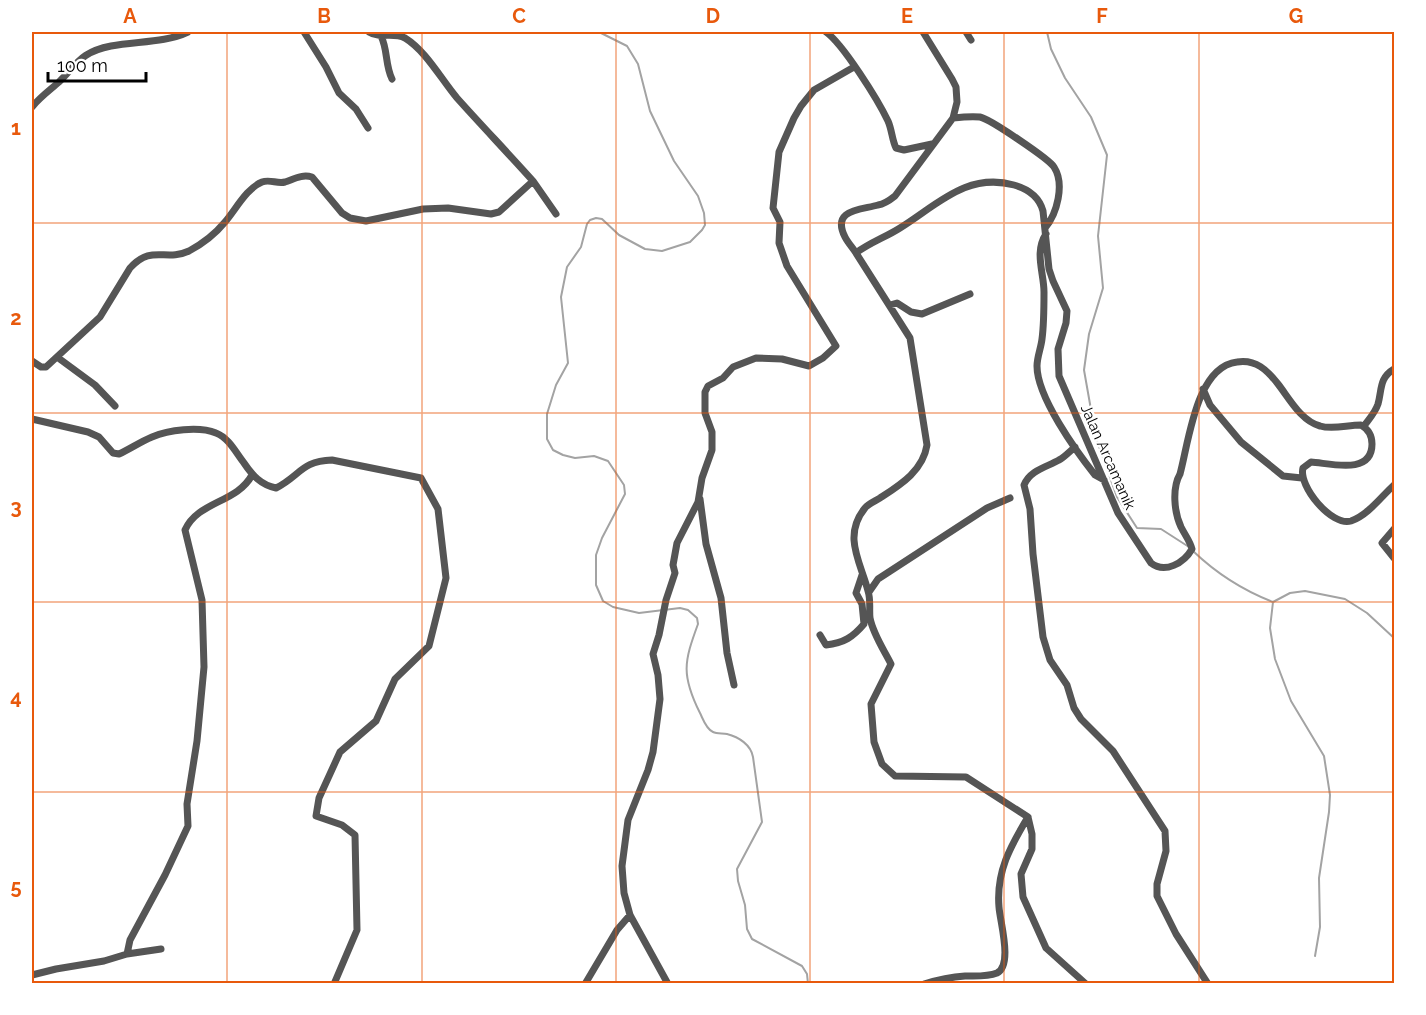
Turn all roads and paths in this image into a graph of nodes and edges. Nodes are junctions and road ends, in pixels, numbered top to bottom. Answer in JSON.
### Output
{"nodes":[{"id":1,"x":188,"y":32,"type":"edge"},
{"id":2,"x":304,"y":32,"type":"edge"},
{"id":3,"x":369,"y":32,"type":"edge"},
{"id":4,"x":826,"y":32,"type":"edge"},
{"id":5,"x":923,"y":32,"type":"edge"},
{"id":6,"x":966,"y":32,"type":"edge"},
{"id":7,"x":381,"y":36,"type":"junction"},
{"id":8,"x":971,"y":40,"type":"dead end"},
{"id":9,"x":854,"y":67,"type":"junction"},
{"id":10,"x":392,"y":79,"type":"dead end"},
{"id":11,"x":32,"y":107,"type":"edge"},
{"id":12,"x":952,"y":118,"type":"junction"},
{"id":13,"x":368,"y":128,"type":"dead end"},
{"id":14,"x":932,"y":144,"type":"junction"},
{"id":15,"x":533,"y":181,"type":"junction"},
{"id":16,"x":556,"y":214,"type":"dead end"},
{"id":17,"x":1046,"y":231,"type":"junction"},
{"id":18,"x":856,"y":253,"type":"junction"},
{"id":19,"x":970,"y":294,"type":"dead end"},
{"id":20,"x":890,"y":305,"type":"junction"},
{"id":21,"x":57,"y":357,"type":"junction"},
{"id":22,"x":32,"y":362,"type":"edge"},
{"id":23,"x":1395,"y":369,"type":"edge"},
{"id":24,"x":1203,"y":389,"type":"junction"},
{"id":25,"x":115,"y":406,"type":"dead end"},
{"id":26,"x":32,"y":419,"type":"edge"},
{"id":27,"x":1364,"y":426,"type":"junction"},
{"id":28,"x":1075,"y":447,"type":"junction"},
{"id":29,"x":252,"y":474,"type":"junction"},
{"id":30,"x":1302,"y":478,"type":"junction"},
{"id":31,"x":1104,"y":480,"type":"junction"},
{"id":32,"x":1395,"y":485,"type":"edge"},
{"id":33,"x":698,"y":494,"type":"junction"},
{"id":34,"x":1010,"y":498,"type":"dead end"},
{"id":35,"x":1395,"y":529,"type":"edge"},
{"id":36,"x":1395,"y":558,"type":"edge"},
{"id":37,"x":862,"y":575,"type":"junction"},
{"id":38,"x":869,"y":592,"type":"junction"},
{"id":39,"x":820,"y":635,"type":"dead end"},
{"id":40,"x":734,"y":685,"type":"dead end"},
{"id":41,"x":1028,"y":817,"type":"junction"},
{"id":42,"x":630,"y":915,"type":"junction"},
{"id":43,"x":161,"y":949,"type":"dead end"},
{"id":44,"x":128,"y":954,"type":"junction"},
{"id":45,"x":32,"y":975,"type":"edge"},
{"id":46,"x":334,"y":984,"type":"edge"},
{"id":47,"x":585,"y":984,"type":"edge"},
{"id":48,"x":668,"y":984,"type":"edge"},
{"id":49,"x":924,"y":984,"type":"edge"},
{"id":50,"x":1086,"y":984,"type":"edge"},
{"id":51,"x":1208,"y":984,"type":"edge"}],
"edges":[{"from":1,"to":11,"type":"street"},
{"from":2,"to":13,"type":"street"},
{"from":3,"to":7,"type":"street"},
{"from":4,"to":9,"type":"street"},
{"from":5,"to":12,"type":"street"},
{"from":6,"to":8,"type":"street"},
{"from":7,"to":10,"type":"street"},
{"from":7,"to":15,"type":"street"},
{"from":9,"to":14,"type":"street"},
{"from":9,"to":33,"type":"street"},
{"from":12,"to":14,"type":"street"},
{"from":12,"to":17,"type":"street"},
{"from":14,"to":18,"type":"street"},
{"from":15,"to":16,"type":"street"},
{"from":15,"to":21,"type":"street"},
{"from":17,"to":18,"type":"street","name":"Jalan Arcamanik"},
{"from":17,"to":28,"type":"street"},
{"from":17,"to":31,"type":"street","name":"Jalan Arcamanik"},
{"from":18,"to":20,"type":"street"},
{"from":19,"to":20,"type":"street"},
{"from":20,"to":37,"type":"street"},
{"from":21,"to":22,"type":"street"},
{"from":21,"to":25,"type":"street"},
{"from":23,"to":27,"type":"street"},
{"from":24,"to":27,"type":"street","name":"Jalan Arcamanik"},
{"from":24,"to":30,"type":"street"},
{"from":24,"to":31,"type":"street","name":"Jalan Arcamanik"},
{"from":26,"to":29,"type":"street"},
{"from":27,"to":30,"type":"street"},
{"from":28,"to":31,"type":"street"},
{"from":28,"to":51,"type":"street"},
{"from":29,"to":44,"type":"street"},
{"from":29,"to":46,"type":"street"},
{"from":30,"to":32,"type":"street"},
{"from":33,"to":40,"type":"street"},
{"from":33,"to":42,"type":"street"},
{"from":34,"to":38,"type":"street"},
{"from":35,"to":36,"type":"street"},
{"from":37,"to":38,"type":"street"},
{"from":37,"to":39,"type":"street"},
{"from":38,"to":41,"type":"street"},
{"from":41,"to":49,"type":"street"},
{"from":41,"to":50,"type":"street"},
{"from":42,"to":47,"type":"street"},
{"from":42,"to":48,"type":"street"},
{"from":43,"to":44,"type":"street"},
{"from":44,"to":45,"type":"street"}]}
